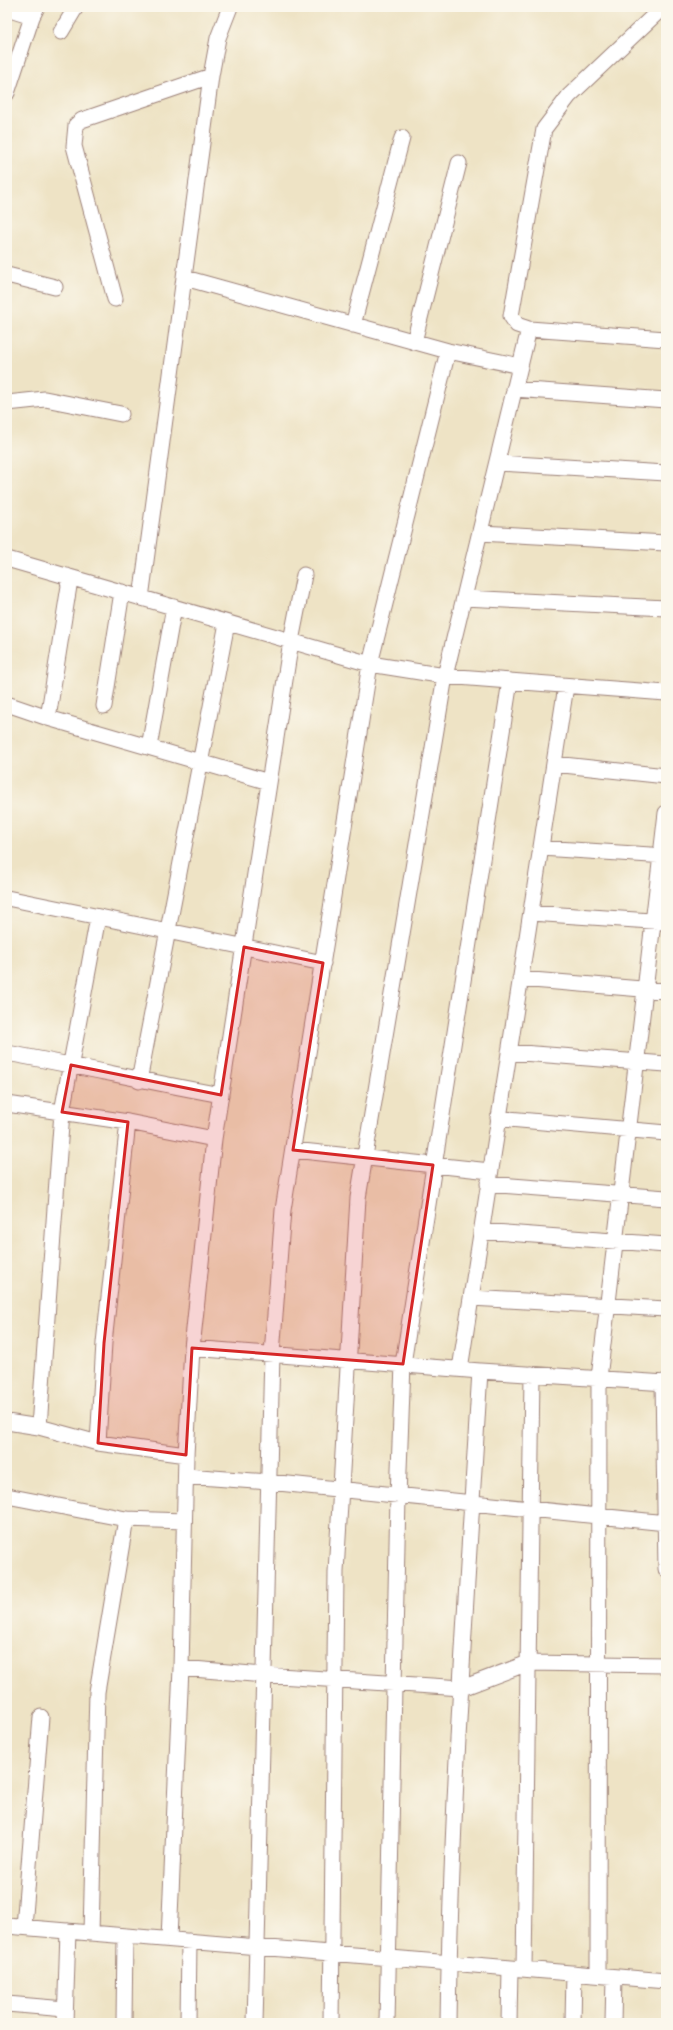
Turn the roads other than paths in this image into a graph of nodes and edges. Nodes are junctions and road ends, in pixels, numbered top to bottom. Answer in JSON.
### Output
{"nodes":[{"id":1,"x":76,"y":7,"type":"edge"},
{"id":2,"x":230,"y":7,"type":"edge"},
{"id":3,"x":663,"y":7,"type":"edge"},
{"id":4,"x":7,"y":9,"type":"edge"},
{"id":5,"x":34,"y":12,"type":"edge"},
{"id":6,"x":62,"y":32,"type":"dead end"},
{"id":7,"x":211,"y":76,"type":"junction"},
{"id":8,"x":7,"y":93,"type":"edge"},
{"id":9,"x":402,"y":138,"type":"dead end"},
{"id":10,"x":459,"y":163,"type":"dead end"},
{"id":11,"x":7,"y":275,"type":"edge"},
{"id":12,"x":185,"y":278,"type":"junction"},
{"id":13,"x":55,"y":287,"type":"dead end"},
{"id":14,"x":115,"y":299,"type":"dead end"},
{"id":15,"x":353,"y":325,"type":"junction"},
{"id":16,"x":529,"y":329,"type":"junction"},
{"id":17,"x":666,"y":339,"type":"edge"},
{"id":18,"x":414,"y":342,"type":"junction"},
{"id":19,"x":448,"y":351,"type":"junction"},
{"id":20,"x":520,"y":366,"type":"junction"},
{"id":21,"x":514,"y":389,"type":"junction"},
{"id":22,"x":666,"y":400,"type":"edge"},
{"id":23,"x":7,"y":403,"type":"edge"},
{"id":24,"x":121,"y":414,"type":"dead end"},
{"id":25,"x":497,"y":463,"type":"junction"},
{"id":26,"x":666,"y":473,"type":"edge"},
{"id":27,"x":480,"y":533,"type":"junction"},
{"id":28,"x":666,"y":543,"type":"edge"},
{"id":29,"x":7,"y":559,"type":"edge"},
{"id":30,"x":304,"y":575,"type":"dead end"},
{"id":31,"x":67,"y":576,"type":"junction"},
{"id":32,"x":122,"y":592,"type":"junction"},
{"id":33,"x":141,"y":598,"type":"junction"},
{"id":34,"x":464,"y":598,"type":"junction"},
{"id":35,"x":174,"y":607,"type":"junction"},
{"id":36,"x":666,"y":608,"type":"edge"},
{"id":37,"x":227,"y":623,"type":"junction"},
{"id":38,"x":291,"y":641,"type":"junction"},
{"id":39,"x":370,"y":664,"type":"junction"},
{"id":40,"x":445,"y":676,"type":"junction"},
{"id":41,"x":510,"y":681,"type":"junction"},
{"id":42,"x":566,"y":686,"type":"junction"},
{"id":43,"x":666,"y":693,"type":"edge"},
{"id":44,"x":7,"y":704,"type":"edge"},
{"id":45,"x":104,"y":706,"type":"dead end"},
{"id":46,"x":48,"y":718,"type":"junction"},
{"id":47,"x":149,"y":747,"type":"junction"},
{"id":48,"x":199,"y":761,"type":"junction"},
{"id":49,"x":554,"y":764,"type":"junction"},
{"id":50,"x":666,"y":776,"type":"edge"},
{"id":51,"x":270,"y":782,"type":"junction"},
{"id":52,"x":666,"y":813,"type":"edge"},
{"id":53,"x":541,"y":848,"type":"junction"},
{"id":54,"x":663,"y":856,"type":"edge"},
{"id":55,"x":7,"y":898,"type":"edge"},
{"id":56,"x":531,"y":913,"type":"junction"},
{"id":57,"x":98,"y":917,"type":"junction"},
{"id":58,"x":660,"y":922,"type":"edge"},
{"id":59,"x":167,"y":931,"type":"junction"},
{"id":60,"x":244,"y":947,"type":"junction"},
{"id":61,"x":323,"y":963,"type":"junction"},
{"id":62,"x":520,"y":980,"type":"junction"},
{"id":63,"x":645,"y":989,"type":"junction"},
{"id":64,"x":666,"y":991,"type":"edge"},
{"id":65,"x":509,"y":1052,"type":"junction"},
{"id":66,"x":7,"y":1053,"type":"edge"},
{"id":67,"x":636,"y":1062,"type":"junction"},
{"id":68,"x":666,"y":1064,"type":"edge"},
{"id":69,"x":71,"y":1065,"type":"junction"},
{"id":70,"x":139,"y":1081,"type":"junction"},
{"id":71,"x":221,"y":1095,"type":"junction"},
{"id":72,"x":7,"y":1104,"type":"edge"},
{"id":73,"x":62,"y":1112,"type":"junction"},
{"id":74,"x":498,"y":1118,"type":"junction"},
{"id":75,"x":128,"y":1122,"type":"junction"},
{"id":76,"x":628,"y":1129,"type":"junction"},
{"id":77,"x":666,"y":1133,"type":"edge"},
{"id":78,"x":214,"y":1139,"type":"junction"},
{"id":79,"x":293,"y":1150,"type":"junction"},
{"id":80,"x":365,"y":1158,"type":"junction"},
{"id":81,"x":433,"y":1165,"type":"junction"},
{"id":82,"x":489,"y":1178,"type":"junction"},
{"id":83,"x":621,"y":1194,"type":"junction"},
{"id":84,"x":666,"y":1198,"type":"edge"},
{"id":85,"x":481,"y":1231,"type":"junction"},
{"id":86,"x":615,"y":1241,"type":"junction"},
{"id":87,"x":666,"y":1245,"type":"edge"},
{"id":88,"x":470,"y":1298,"type":"junction"},
{"id":89,"x":607,"y":1306,"type":"junction"},
{"id":90,"x":666,"y":1309,"type":"edge"},
{"id":91,"x":192,"y":1348,"type":"junction"},
{"id":92,"x":272,"y":1354,"type":"junction"},
{"id":93,"x":349,"y":1360,"type":"junction"},
{"id":94,"x":403,"y":1364,"type":"junction"},
{"id":95,"x":460,"y":1369,"type":"junction"},
{"id":96,"x":480,"y":1371,"type":"junction"},
{"id":97,"x":532,"y":1374,"type":"junction"},
{"id":98,"x":599,"y":1378,"type":"junction"},
{"id":99,"x":664,"y":1382,"type":"edge"},
{"id":100,"x":7,"y":1422,"type":"edge"},
{"id":101,"x":39,"y":1427,"type":"junction"},
{"id":102,"x":98,"y":1443,"type":"junction"},
{"id":103,"x":186,"y":1455,"type":"junction"},
{"id":104,"x":186,"y":1476,"type":"junction"},
{"id":105,"x":268,"y":1482,"type":"junction"},
{"id":106,"x":341,"y":1490,"type":"junction"},
{"id":107,"x":7,"y":1496,"type":"edge"},
{"id":108,"x":398,"y":1496,"type":"junction"},
{"id":109,"x":472,"y":1503,"type":"junction"},
{"id":110,"x":530,"y":1509,"type":"junction"},
{"id":111,"x":599,"y":1516,"type":"junction"},
{"id":112,"x":126,"y":1519,"type":"junction"},
{"id":113,"x":184,"y":1521,"type":"junction"},
{"id":114,"x":666,"y":1523,"type":"edge"},
{"id":115,"x":666,"y":1568,"type":"edge"},
{"id":116,"x":528,"y":1663,"type":"junction"},
{"id":117,"x":598,"y":1664,"type":"junction"},
{"id":118,"x":666,"y":1665,"type":"edge"},
{"id":119,"x":181,"y":1668,"type":"junction"},
{"id":120,"x":264,"y":1675,"type":"junction"},
{"id":121,"x":335,"y":1680,"type":"junction"},
{"id":122,"x":394,"y":1683,"type":"junction"},
{"id":123,"x":462,"y":1688,"type":"junction"},
{"id":124,"x":41,"y":1716,"type":"dead end"},
{"id":125,"x":7,"y":1926,"type":"edge"},
{"id":126,"x":24,"y":1927,"type":"junction"},
{"id":127,"x":68,"y":1931,"type":"junction"},
{"id":128,"x":91,"y":1933,"type":"junction"},
{"id":129,"x":125,"y":1936,"type":"junction"},
{"id":130,"x":169,"y":1939,"type":"junction"},
{"id":131,"x":189,"y":1941,"type":"junction"},
{"id":132,"x":257,"y":1947,"type":"junction"},
{"id":133,"x":332,"y":1953,"type":"junction"},
{"id":134,"x":388,"y":1958,"type":"junction"},
{"id":135,"x":449,"y":1963,"type":"junction"},
{"id":136,"x":517,"y":1968,"type":"junction"},
{"id":137,"x":574,"y":1973,"type":"junction"},
{"id":138,"x":598,"y":1975,"type":"junction"},
{"id":139,"x":614,"y":1976,"type":"junction"},
{"id":140,"x":666,"y":1981,"type":"edge"},
{"id":141,"x":7,"y":2004,"type":"edge"},
{"id":142,"x":65,"y":2016,"type":"edge"},
{"id":143,"x":124,"y":2023,"type":"edge"},
{"id":144,"x":188,"y":2023,"type":"edge"},
{"id":145,"x":255,"y":2023,"type":"edge"},
{"id":146,"x":331,"y":2023,"type":"edge"},
{"id":147,"x":387,"y":2023,"type":"edge"},
{"id":148,"x":448,"y":2023,"type":"edge"},
{"id":149,"x":509,"y":2023,"type":"edge"},
{"id":150,"x":572,"y":2023,"type":"edge"},
{"id":151,"x":613,"y":2023,"type":"edge"}],
"edges":[{"from":1,"to":6,"type":"street"},
{"from":2,"to":7,"type":"street"},
{"from":3,"to":16,"type":"street"},
{"from":4,"to":5,"type":"street"},
{"from":5,"to":8,"type":"street"},
{"from":7,"to":12,"type":"street"},
{"from":7,"to":14,"type":"street"},
{"from":9,"to":15,"type":"street"},
{"from":10,"to":18,"type":"street"},
{"from":11,"to":13,"type":"street"},
{"from":12,"to":15,"type":"street"},
{"from":12,"to":33,"type":"street"},
{"from":15,"to":18,"type":"street"},
{"from":16,"to":17,"type":"street"},
{"from":16,"to":20,"type":"street"},
{"from":18,"to":19,"type":"street"},
{"from":19,"to":20,"type":"street"},
{"from":19,"to":39,"type":"street"},
{"from":20,"to":21,"type":"street"},
{"from":21,"to":22,"type":"street"},
{"from":21,"to":25,"type":"street"},
{"from":23,"to":24,"type":"street"},
{"from":25,"to":26,"type":"street"},
{"from":25,"to":27,"type":"street"},
{"from":27,"to":28,"type":"street"},
{"from":27,"to":34,"type":"street"},
{"from":29,"to":31,"type":"street"},
{"from":30,"to":38,"type":"street"},
{"from":31,"to":32,"type":"street"},
{"from":31,"to":46,"type":"street"},
{"from":32,"to":33,"type":"street"},
{"from":32,"to":45,"type":"street"},
{"from":33,"to":35,"type":"street"},
{"from":34,"to":36,"type":"street"},
{"from":34,"to":40,"type":"street"},
{"from":35,"to":37,"type":"street"},
{"from":35,"to":47,"type":"street"},
{"from":37,"to":38,"type":"street"},
{"from":37,"to":48,"type":"street"},
{"from":38,"to":39,"type":"street"},
{"from":38,"to":51,"type":"street"},
{"from":39,"to":40,"type":"street"},
{"from":39,"to":61,"type":"street"},
{"from":40,"to":41,"type":"street"},
{"from":40,"to":80,"type":"street"},
{"from":41,"to":42,"type":"street"},
{"from":41,"to":81,"type":"street"},
{"from":42,"to":43,"type":"street"},
{"from":42,"to":49,"type":"street"},
{"from":44,"to":46,"type":"street"},
{"from":46,"to":47,"type":"street"},
{"from":47,"to":48,"type":"street"},
{"from":48,"to":51,"type":"street"},
{"from":48,"to":59,"type":"street"},
{"from":49,"to":50,"type":"street"},
{"from":49,"to":53,"type":"street"},
{"from":51,"to":60,"type":"street"},
{"from":52,"to":54,"type":"street"},
{"from":53,"to":54,"type":"street"},
{"from":53,"to":56,"type":"street"},
{"from":54,"to":58,"type":"street"},
{"from":55,"to":57,"type":"street"},
{"from":56,"to":58,"type":"street"},
{"from":56,"to":62,"type":"street"},
{"from":57,"to":59,"type":"street"},
{"from":57,"to":69,"type":"street"},
{"from":58,"to":63,"type":"street"},
{"from":59,"to":60,"type":"street"},
{"from":59,"to":70,"type":"street"},
{"from":60,"to":61,"type":"street"},
{"from":60,"to":71,"type":"street"},
{"from":61,"to":79,"type":"street"},
{"from":62,"to":63,"type":"street"},
{"from":62,"to":65,"type":"street"},
{"from":63,"to":64,"type":"street"},
{"from":63,"to":67,"type":"street"},
{"from":65,"to":67,"type":"street"},
{"from":65,"to":74,"type":"street"},
{"from":66,"to":69,"type":"street"},
{"from":67,"to":68,"type":"street"},
{"from":67,"to":76,"type":"street"},
{"from":69,"to":70,"type":"street"},
{"from":69,"to":73,"type":"street"},
{"from":70,"to":71,"type":"street"},
{"from":71,"to":78,"type":"street"},
{"from":72,"to":73,"type":"street"},
{"from":73,"to":75,"type":"street"},
{"from":73,"to":101,"type":"street"},
{"from":74,"to":76,"type":"street"},
{"from":74,"to":82,"type":"street"},
{"from":75,"to":78,"type":"street"},
{"from":75,"to":102,"type":"street"},
{"from":76,"to":77,"type":"street"},
{"from":76,"to":83,"type":"street"},
{"from":78,"to":91,"type":"street"},
{"from":79,"to":80,"type":"street"},
{"from":79,"to":92,"type":"street"},
{"from":80,"to":81,"type":"street"},
{"from":80,"to":93,"type":"street"},
{"from":81,"to":82,"type":"street"},
{"from":81,"to":94,"type":"street"},
{"from":82,"to":83,"type":"street"},
{"from":82,"to":85,"type":"street"},
{"from":83,"to":84,"type":"street"},
{"from":83,"to":86,"type":"street"},
{"from":85,"to":86,"type":"street"},
{"from":85,"to":88,"type":"street"},
{"from":86,"to":87,"type":"street"},
{"from":86,"to":89,"type":"street"},
{"from":88,"to":89,"type":"street"},
{"from":88,"to":95,"type":"street"},
{"from":89,"to":90,"type":"street"},
{"from":89,"to":98,"type":"street"},
{"from":91,"to":92,"type":"street"},
{"from":91,"to":103,"type":"street"},
{"from":92,"to":93,"type":"street"},
{"from":92,"to":105,"type":"street"},
{"from":93,"to":94,"type":"street"},
{"from":93,"to":106,"type":"street"},
{"from":94,"to":95,"type":"street"},
{"from":94,"to":108,"type":"street"},
{"from":95,"to":96,"type":"street"},
{"from":96,"to":97,"type":"street"},
{"from":96,"to":109,"type":"street"},
{"from":97,"to":98,"type":"street"},
{"from":97,"to":110,"type":"street"},
{"from":98,"to":99,"type":"street"},
{"from":98,"to":111,"type":"street"},
{"from":99,"to":114,"type":"street"},
{"from":100,"to":101,"type":"street"},
{"from":101,"to":102,"type":"street"},
{"from":102,"to":103,"type":"street"},
{"from":103,"to":104,"type":"street"},
{"from":104,"to":105,"type":"street"},
{"from":104,"to":113,"type":"street"},
{"from":105,"to":106,"type":"street"},
{"from":105,"to":120,"type":"street"},
{"from":106,"to":108,"type":"street"},
{"from":106,"to":121,"type":"street"},
{"from":107,"to":112,"type":"street"},
{"from":108,"to":109,"type":"street"},
{"from":108,"to":122,"type":"street"},
{"from":109,"to":110,"type":"street"},
{"from":109,"to":123,"type":"street"},
{"from":110,"to":111,"type":"street"},
{"from":110,"to":116,"type":"street"},
{"from":111,"to":114,"type":"street"},
{"from":111,"to":117,"type":"street"},
{"from":112,"to":113,"type":"street"},
{"from":112,"to":128,"type":"street"},
{"from":113,"to":119,"type":"street"},
{"from":114,"to":115,"type":"street"},
{"from":116,"to":117,"type":"street"},
{"from":116,"to":123,"type":"street"},
{"from":116,"to":136,"type":"street"},
{"from":117,"to":118,"type":"street"},
{"from":117,"to":138,"type":"street"},
{"from":119,"to":120,"type":"street"},
{"from":119,"to":130,"type":"street"},
{"from":120,"to":121,"type":"street"},
{"from":120,"to":132,"type":"street"},
{"from":121,"to":122,"type":"street"},
{"from":121,"to":133,"type":"street"},
{"from":122,"to":123,"type":"street"},
{"from":122,"to":134,"type":"street"},
{"from":123,"to":135,"type":"street"},
{"from":124,"to":126,"type":"street"},
{"from":125,"to":126,"type":"street"},
{"from":126,"to":127,"type":"street"},
{"from":127,"to":128,"type":"street"},
{"from":127,"to":142,"type":"street"},
{"from":128,"to":129,"type":"street"},
{"from":129,"to":130,"type":"street"},
{"from":129,"to":143,"type":"street"},
{"from":130,"to":131,"type":"street"},
{"from":131,"to":132,"type":"street"},
{"from":131,"to":144,"type":"street"},
{"from":132,"to":133,"type":"street"},
{"from":132,"to":145,"type":"street"},
{"from":133,"to":134,"type":"street"},
{"from":133,"to":146,"type":"street"},
{"from":134,"to":135,"type":"street"},
{"from":134,"to":147,"type":"street"},
{"from":135,"to":136,"type":"street"},
{"from":135,"to":148,"type":"street"},
{"from":136,"to":137,"type":"street"},
{"from":136,"to":149,"type":"street"},
{"from":137,"to":138,"type":"street"},
{"from":137,"to":150,"type":"street"},
{"from":138,"to":139,"type":"street"},
{"from":139,"to":140,"type":"street"},
{"from":139,"to":151,"type":"street"},
{"from":141,"to":142,"type":"street"}]}
